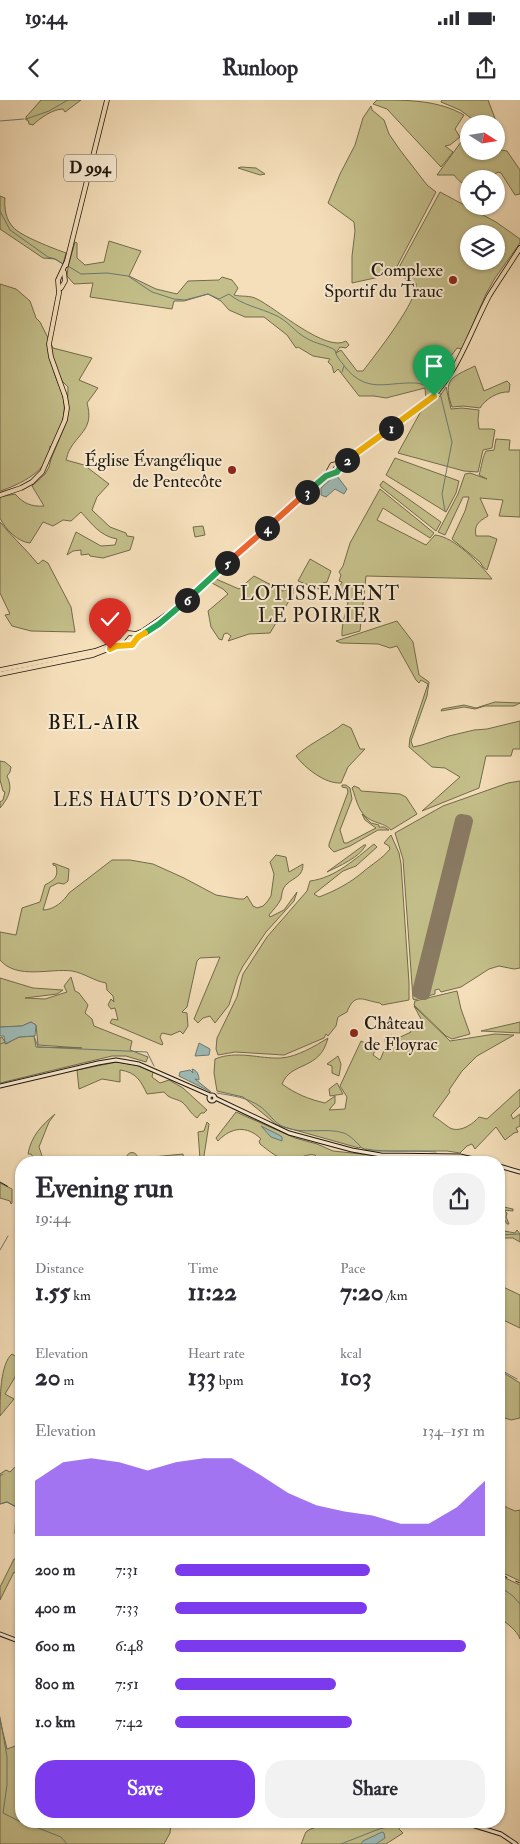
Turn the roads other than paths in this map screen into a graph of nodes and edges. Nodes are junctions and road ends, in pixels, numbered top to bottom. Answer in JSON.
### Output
{"nodes":[{"id":1,"x":107,"y":100,"type":"edge"},
{"id":2,"x":520,"y":247,"type":"edge"},
{"id":3,"x":498,"y":277,"type":"junction"},
{"id":4,"x":490,"y":296,"type":"junction"},
{"id":5,"x":475,"y":325,"type":"junction"},
{"id":6,"x":338,"y":466,"type":"junction"},
{"id":7,"x":332,"y":471,"type":"junction"},
{"id":8,"x":0,"y":495,"type":"edge"},
{"id":9,"x":193,"y":593,"type":"junction"},
{"id":10,"x":133,"y":634,"type":"junction"},
{"id":11,"x":124,"y":636,"type":"junction"},
{"id":12,"x":136,"y":640,"type":"junction"},
{"id":13,"x":126,"y":644,"type":"junction"},
{"id":14,"x":0,"y":672,"type":"edge"},
{"id":15,"x":0,"y":1086,"type":"edge"},
{"id":16,"x":460,"y":1156,"type":"edge"},
{"id":17,"x":505,"y":1168,"type":"edge"},
{"id":18,"x":520,"y":1172,"type":"edge"},
{"id":19,"x":0,"y":1634,"type":"edge"},
{"id":20,"x":15,"y":1640,"type":"edge"},
{"id":21,"x":480,"y":1828,"type":"edge"},
{"id":22,"x":513,"y":1843,"type":"edge"}],
"edges":[{"from":1,"to":8,"type":"main road","number":"D 994"},
{"from":2,"to":3,"type":"main road"},
{"from":2,"to":4,"type":"main road"},
{"from":3,"to":4,"type":"main road"},
{"from":3,"to":5,"type":"main road"},
{"from":4,"to":5,"type":"main road"},
{"from":5,"to":6,"type":"main road"},
{"from":6,"to":7,"type":"main road"},
{"from":6,"to":7,"type":"main road"},
{"from":7,"to":9,"type":"main road"},
{"from":9,"to":10,"type":"main road"},
{"from":9,"to":12,"type":"main road"},
{"from":10,"to":11,"type":"main road"},
{"from":10,"to":12,"type":"main road"},
{"from":11,"to":13,"type":"main road"},
{"from":11,"to":14,"type":"main road"},
{"from":12,"to":13,"type":"main road"},
{"from":13,"to":14,"type":"main road"},
{"from":15,"to":16,"type":"main road"},
{"from":17,"to":18,"type":"main road"},
{"from":19,"to":20,"type":"main road"},
{"from":21,"to":22,"type":"main road"}]}
